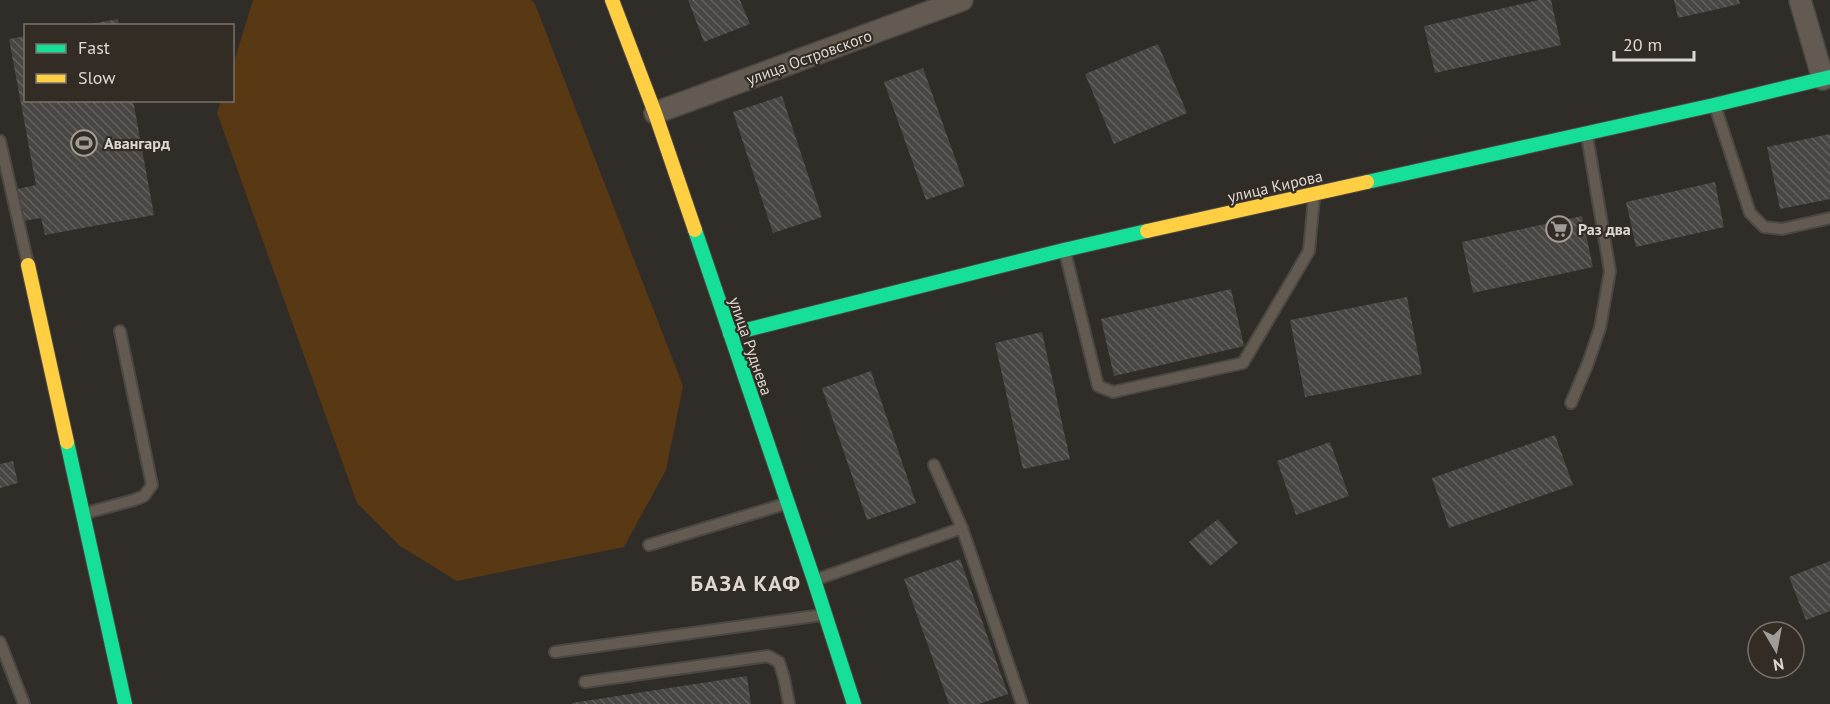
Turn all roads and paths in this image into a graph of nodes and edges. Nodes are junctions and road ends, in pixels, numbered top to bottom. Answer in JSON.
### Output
{"nodes":[{"id":1,"x":612,"y":0,"type":"edge"},
{"id":2,"x":962,"y":0,"type":"edge"},
{"id":3,"x":1800,"y":0,"type":"edge"},
{"id":4,"x":1826,"y":78,"type":"edge"},
{"id":5,"x":1714,"y":105,"type":"junction"},
{"id":6,"x":655,"y":113,"type":"junction"},
{"id":7,"x":1587,"y":134,"type":"junction"},
{"id":8,"x":0,"y":141,"type":"edge"},
{"id":9,"x":1314,"y":195,"type":"junction"},
{"id":10,"x":1830,"y":218,"type":"edge"},
{"id":11,"x":1064,"y":250,"type":"junction"},
{"id":12,"x":28,"y":265,"type":"joint"},
{"id":13,"x":120,"y":331,"type":"dead end"},
{"id":14,"x":729,"y":334,"type":"junction"},
{"id":15,"x":1571,"y":403,"type":"dead end"},
{"id":16,"x":934,"y":465,"type":"dead end"},
{"id":17,"x":788,"y":502,"type":"junction"},
{"id":18,"x":83,"y":513,"type":"junction"},
{"id":19,"x":962,"y":528,"type":"junction"},
{"id":20,"x":649,"y":545,"type":"dead end"},
{"id":21,"x":814,"y":580,"type":"junction"},
{"id":22,"x":825,"y":614,"type":"junction"},
{"id":23,"x":0,"y":642,"type":"edge"},
{"id":24,"x":555,"y":652,"type":"dead end"},
{"id":25,"x":585,"y":682,"type":"dead end"},
{"id":26,"x":24,"y":704,"type":"edge"},
{"id":27,"x":125,"y":704,"type":"edge"},
{"id":28,"x":789,"y":704,"type":"edge"},
{"id":29,"x":854,"y":704,"type":"edge"},
{"id":30,"x":1022,"y":704,"type":"edge"}],
"edges":[{"from":1,"to":6,"type":"street","name":"улица Руднева"},
{"from":2,"to":6,"type":"street","name":"улица Островского"},
{"from":3,"to":4,"type":"street"},
{"from":4,"to":5,"type":"street","name":"улица Кирова"},
{"from":5,"to":7,"type":"street","name":"улица Кирова"},
{"from":5,"to":10,"type":"lane"},
{"from":6,"to":14,"type":"street","name":"улица Руднева"},
{"from":7,"to":9,"type":"street","name":"улица Кирова"},
{"from":7,"to":15,"type":"lane"},
{"from":8,"to":12,"type":"lane"},
{"from":9,"to":11,"type":"street","name":"улица Кирова"},
{"from":9,"to":11,"type":"lane"},
{"from":11,"to":14,"type":"street","name":"улица Кирова"},
{"from":12,"to":18,"type":"street"},
{"from":13,"to":18,"type":"lane"},
{"from":14,"to":17,"type":"street","name":"улица Руднева"},
{"from":16,"to":19,"type":"lane"},
{"from":17,"to":20,"type":"lane"},
{"from":17,"to":21,"type":"street","name":"улица Руднева"},
{"from":18,"to":27,"type":"street"},
{"from":19,"to":21,"type":"lane"},
{"from":19,"to":30,"type":"lane"},
{"from":21,"to":22,"type":"street","name":"улица Руднева"},
{"from":22,"to":24,"type":"lane"},
{"from":22,"to":29,"type":"street","name":"улица Руднева"},
{"from":23,"to":26,"type":"lane"},
{"from":25,"to":28,"type":"lane"}]}
